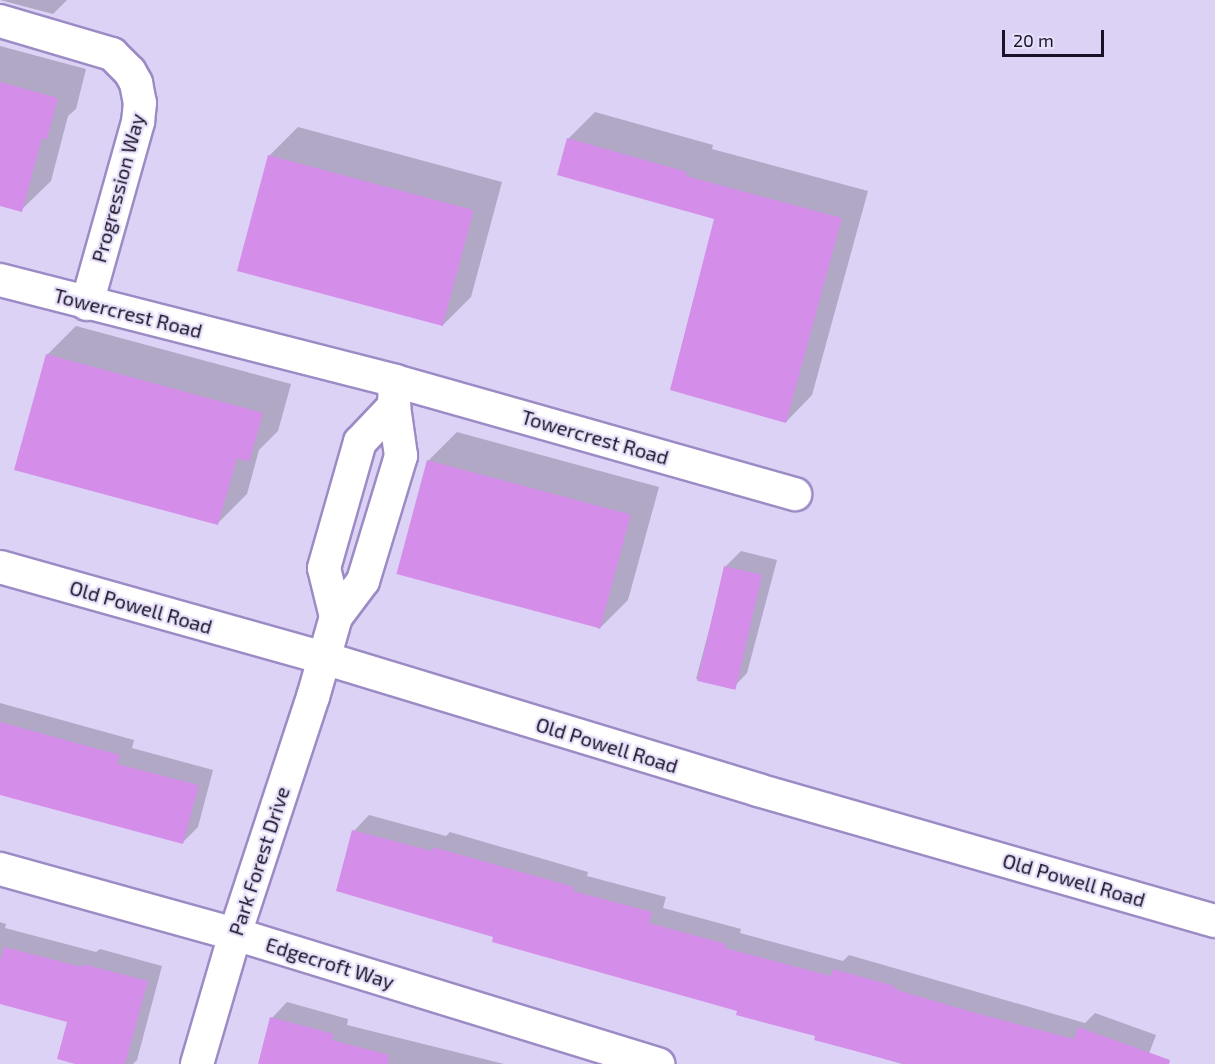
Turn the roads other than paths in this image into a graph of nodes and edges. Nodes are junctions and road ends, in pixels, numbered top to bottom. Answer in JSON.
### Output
{"nodes":[{"id":1,"x":0,"y":21,"type":"edge"},
{"id":2,"x":0,"y":280,"type":"edge"},
{"id":3,"x":87,"y":304,"type":"junction"},
{"id":4,"x":395,"y":393,"type":"junction"},
{"id":5,"x":795,"y":494,"type":"dead end"},
{"id":6,"x":0,"y":567,"type":"edge"},
{"id":7,"x":336,"y":617,"type":"junction"},
{"id":8,"x":324,"y":658,"type":"junction"},
{"id":9,"x":0,"y":869,"type":"edge"},
{"id":10,"x":1215,"y":921,"type":"edge"},
{"id":11,"x":235,"y":934,"type":"junction"},
{"id":12,"x":197,"y":1064,"type":"edge"},
{"id":13,"x":658,"y":1064,"type":"edge"}],
"edges":[{"from":1,"to":3,"type":"street","name":"Progression Way"},
{"from":2,"to":3,"type":"street","name":"Towercrest Road"},
{"from":3,"to":4,"type":"street","name":"Towercrest Road"},
{"from":4,"to":5,"type":"street","name":"Towercrest Road"},
{"from":4,"to":7,"type":"street"},
{"from":4,"to":7,"type":"street"},
{"from":6,"to":8,"type":"street","name":"Old Powell Road"},
{"from":7,"to":8,"type":"street"},
{"from":8,"to":10,"type":"street","name":"Old Powell Road"},
{"from":8,"to":11,"type":"street","name":"Park Forest Drive"},
{"from":9,"to":11,"type":"street","name":"Edgecroft Way"},
{"from":11,"to":12,"type":"street","name":"Park Forest Drive"},
{"from":11,"to":13,"type":"street","name":"Edgecroft Way"}]}
